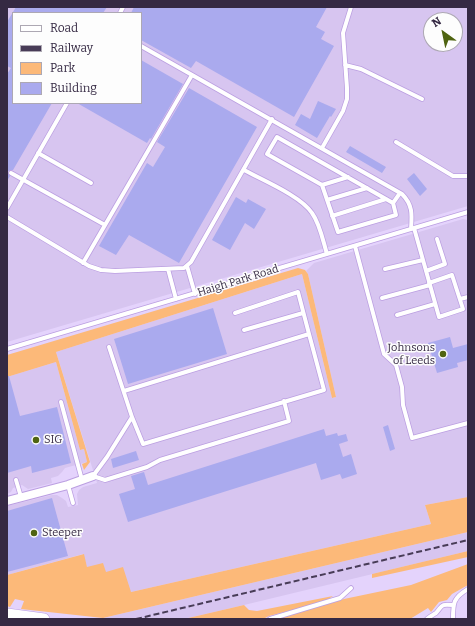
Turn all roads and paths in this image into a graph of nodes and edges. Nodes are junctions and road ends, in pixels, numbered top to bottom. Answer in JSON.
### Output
{"nodes":[{"id":1,"x":352,"y":7,"type":"edge"},
{"id":2,"x":142,"y":47,"type":"edge"},
{"id":3,"x":345,"y":65,"type":"junction"},
{"id":4,"x":192,"y":75,"type":"junction"},
{"id":5,"x":422,"y":99,"type":"dead end"},
{"id":6,"x":67,"y":104,"type":"edge"},
{"id":7,"x":272,"y":119,"type":"junction"},
{"id":8,"x":396,"y":142,"type":"dead end"},
{"id":9,"x":322,"y":148,"type":"junction"},
{"id":10,"x":38,"y":154,"type":"junction"},
{"id":11,"x":244,"y":170,"type":"junction"},
{"id":12,"x":11,"y":173,"type":"dead end"},
{"id":13,"x":468,"y":176,"type":"edge"},
{"id":14,"x":348,"y":177,"type":"junction"},
{"id":15,"x":23,"y":180,"type":"junction"},
{"id":16,"x":92,"y":183,"type":"dead end"},
{"id":17,"x":322,"y":185,"type":"junction"},
{"id":18,"x":367,"y":188,"type":"junction"},
{"id":19,"x":400,"y":193,"type":"junction"},
{"id":20,"x":386,"y":199,"type":"junction"},
{"id":21,"x":327,"y":200,"type":"junction"},
{"id":22,"x":393,"y":203,"type":"junction"},
{"id":23,"x":7,"y":208,"type":"edge"},
{"id":24,"x":468,"y":212,"type":"edge"},
{"id":25,"x":332,"y":216,"type":"junction"},
{"id":26,"x":7,"y":217,"type":"edge"},
{"id":27,"x":105,"y":225,"type":"junction"},
{"id":28,"x":412,"y":229,"type":"junction"},
{"id":29,"x":437,"y":239,"type":"dead end"},
{"id":30,"x":355,"y":246,"type":"junction"},
{"id":31,"x":327,"y":254,"type":"junction"},
{"id":32,"x":423,"y":260,"type":"junction"},
{"id":33,"x":83,"y":263,"type":"junction"},
{"id":34,"x":187,"y":266,"type":"junction"},
{"id":35,"x":168,"y":269,"type":"junction"},
{"id":36,"x":385,"y":269,"type":"dead end"},
{"id":37,"x":426,"y":271,"type":"junction"},
{"id":38,"x":429,"y":284,"type":"junction"},
{"id":39,"x":195,"y":294,"type":"junction"},
{"id":40,"x":468,"y":297,"type":"edge"},
{"id":41,"x":382,"y":298,"type":"dead end"},
{"id":42,"x":176,"y":299,"type":"junction"},
{"id":43,"x":460,"y":299,"type":"junction"},
{"id":44,"x":435,"y":304,"type":"junction"},
{"id":45,"x":235,"y":313,"type":"dead end"},
{"id":46,"x":303,"y":313,"type":"junction"},
{"id":47,"x":397,"y":315,"type":"dead end"},
{"id":48,"x":244,"y":330,"type":"dead end"},
{"id":49,"x":309,"y":334,"type":"junction"},
{"id":50,"x":110,"y":347,"type":"dead end"},
{"id":51,"x":7,"y":349,"type":"edge"},
{"id":52,"x":124,"y":391,"type":"junction"},
{"id":53,"x":62,"y":402,"type":"dead end"},
{"id":54,"x":284,"y":402,"type":"junction"},
{"id":55,"x":132,"y":417,"type":"junction"},
{"id":56,"x":468,"y":423,"type":"edge"},
{"id":57,"x":93,"y":476,"type":"junction"},
{"id":58,"x":16,"y":480,"type":"dead end"},
{"id":59,"x":82,"y":480,"type":"junction"},
{"id":60,"x":68,"y":485,"type":"junction"},
{"id":61,"x":21,"y":497,"type":"junction"},
{"id":62,"x":7,"y":501,"type":"edge"},
{"id":63,"x":74,"y":503,"type":"dead end"},
{"id":64,"x":351,"y":588,"type":"dead end"},
{"id":65,"x":468,"y":589,"type":"edge"},
{"id":66,"x":453,"y":605,"type":"junction"},
{"id":67,"x":7,"y":614,"type":"edge"},
{"id":68,"x":44,"y":619,"type":"edge"},
{"id":69,"x":270,"y":619,"type":"edge"},
{"id":70,"x":426,"y":619,"type":"edge"},
{"id":71,"x":453,"y":619,"type":"edge"}],
"edges":[{"from":1,"to":3,"type":"lane"},
{"from":2,"to":4,"type":"lane"},
{"from":3,"to":5,"type":"lane"},
{"from":3,"to":9,"type":"lane"},
{"from":4,"to":7,"type":"lane"},
{"from":4,"to":27,"type":"lane"},
{"from":6,"to":10,"type":"lane"},
{"from":7,"to":9,"type":"lane"},
{"from":7,"to":11,"type":"lane"},
{"from":8,"to":13,"type":"lane"},
{"from":9,"to":19,"type":"lane"},
{"from":10,"to":15,"type":"lane"},
{"from":10,"to":16,"type":"lane"},
{"from":11,"to":31,"type":"lane"},
{"from":11,"to":34,"type":"lane"},
{"from":12,"to":15,"type":"lane"},
{"from":14,"to":17,"type":"lane"},
{"from":14,"to":17,"type":"lane"},
{"from":14,"to":18,"type":"lane"},
{"from":15,"to":23,"type":"lane"},
{"from":15,"to":27,"type":"lane"},
{"from":17,"to":21,"type":"lane"},
{"from":18,"to":20,"type":"lane"},
{"from":18,"to":21,"type":"lane"},
{"from":19,"to":22,"type":"lane"},
{"from":19,"to":28,"type":"lane"},
{"from":20,"to":22,"type":"lane"},
{"from":20,"to":25,"type":"lane"},
{"from":21,"to":25,"type":"lane"},
{"from":22,"to":25,"type":"lane"},
{"from":24,"to":28,"type":"lane","name":"Haigh Park Road"},
{"from":26,"to":33,"type":"lane"},
{"from":27,"to":33,"type":"lane"},
{"from":28,"to":30,"type":"lane","name":"Haigh Park Road"},
{"from":28,"to":32,"type":"lane"},
{"from":29,"to":37,"type":"lane"},
{"from":30,"to":31,"type":"lane","name":"Haigh Park Road"},
{"from":30,"to":56,"type":"lane"},
{"from":31,"to":39,"type":"lane","name":"Haigh Park Road"},
{"from":32,"to":36,"type":"lane"},
{"from":32,"to":37,"type":"lane"},
{"from":33,"to":35,"type":"lane"},
{"from":34,"to":35,"type":"lane"},
{"from":34,"to":39,"type":"lane"},
{"from":35,"to":42,"type":"lane"},
{"from":37,"to":38,"type":"lane"},
{"from":38,"to":41,"type":"lane"},
{"from":38,"to":43,"type":"lane"},
{"from":38,"to":44,"type":"lane"},
{"from":39,"to":42,"type":"lane","name":"Haigh Park Road"},
{"from":40,"to":43,"type":"lane"},
{"from":42,"to":51,"type":"lane","name":"Haigh Park Road"},
{"from":43,"to":44,"type":"lane"},
{"from":44,"to":47,"type":"lane"},
{"from":45,"to":46,"type":"lane"},
{"from":46,"to":48,"type":"lane"},
{"from":46,"to":49,"type":"lane"},
{"from":49,"to":52,"type":"lane"},
{"from":49,"to":54,"type":"lane"},
{"from":50,"to":52,"type":"lane"},
{"from":52,"to":55,"type":"lane"},
{"from":53,"to":59,"type":"lane"},
{"from":54,"to":55,"type":"lane"},
{"from":54,"to":57,"type":"lane"},
{"from":55,"to":57,"type":"lane"},
{"from":57,"to":59,"type":"street"},
{"from":58,"to":61,"type":"lane"},
{"from":59,"to":60,"type":"street"},
{"from":60,"to":61,"type":"street"},
{"from":60,"to":63,"type":"lane"},
{"from":61,"to":62,"type":"street"},
{"from":64,"to":69,"type":"lane"},
{"from":65,"to":66,"type":"lane"},
{"from":66,"to":70,"type":"lane"},
{"from":66,"to":71,"type":"lane"},
{"from":67,"to":68,"type":"main road"}]}
